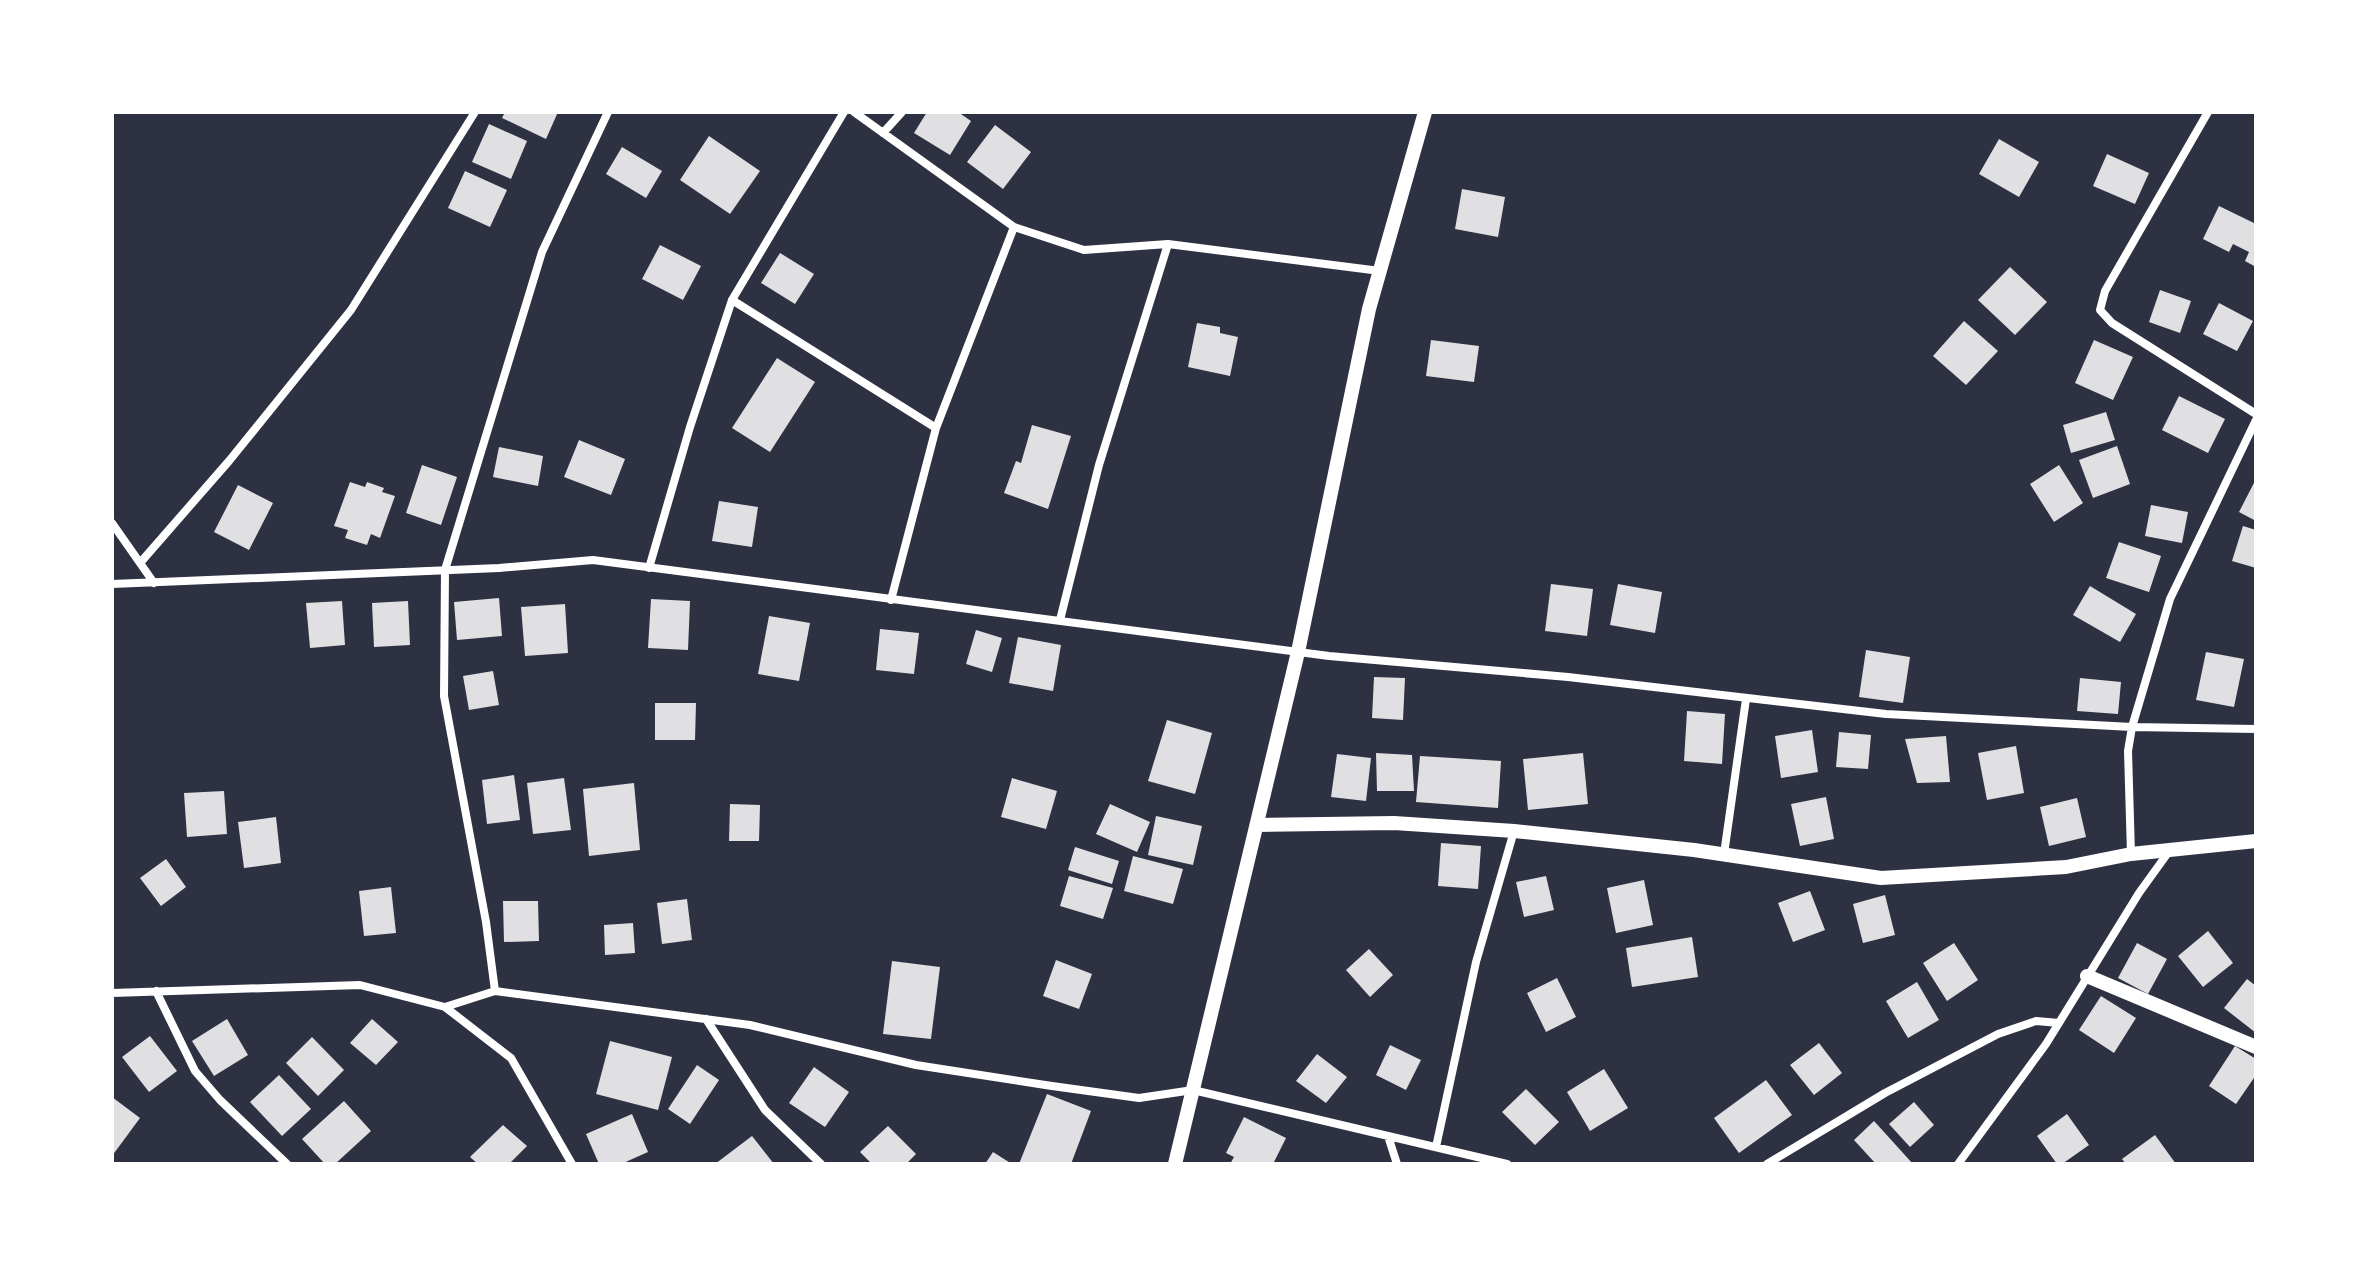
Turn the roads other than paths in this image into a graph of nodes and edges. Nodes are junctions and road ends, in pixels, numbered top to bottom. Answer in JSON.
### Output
{"nodes":[{"id":1,"x":475,"y":112,"type":"edge"},
{"id":2,"x":608,"y":112,"type":"edge"},
{"id":3,"x":844,"y":112,"type":"edge"},
{"id":4,"x":854,"y":112,"type":"edge"},
{"id":5,"x":902,"y":112,"type":"edge"},
{"id":6,"x":1425,"y":112,"type":"edge"},
{"id":7,"x":2208,"y":112,"type":"edge"},
{"id":8,"x":883,"y":133,"type":"junction"},
{"id":9,"x":1014,"y":227,"type":"junction"},
{"id":10,"x":1168,"y":244,"type":"junction"},
{"id":11,"x":1380,"y":271,"type":"junction"},
{"id":12,"x":732,"y":300,"type":"junction"},
{"id":13,"x":2256,"y":414,"type":"edge"},
{"id":14,"x":2256,"y":420,"type":"edge"},
{"id":15,"x":936,"y":428,"type":"junction"},
{"id":16,"x":112,"y":523,"type":"edge"},
{"id":17,"x":140,"y":563,"type":"junction"},
{"id":18,"x":649,"y":568,"type":"junction"},
{"id":19,"x":445,"y":570,"type":"junction"},
{"id":20,"x":154,"y":583,"type":"junction"},
{"id":21,"x":112,"y":584,"type":"edge"},
{"id":22,"x":891,"y":600,"type":"junction"},
{"id":23,"x":1060,"y":620,"type":"junction"},
{"id":24,"x":1298,"y":652,"type":"junction"},
{"id":25,"x":1746,"y":699,"type":"junction"},
{"id":26,"x":2132,"y":727,"type":"junction"},
{"id":27,"x":2256,"y":729,"type":"edge"},
{"id":28,"x":1257,"y":825,"type":"junction"},
{"id":29,"x":1514,"y":831,"type":"junction"},
{"id":30,"x":2256,"y":841,"type":"edge"},
{"id":31,"x":2170,"y":850,"type":"junction"},
{"id":32,"x":1724,"y":854,"type":"junction"},
{"id":33,"x":2131,"y":854,"type":"junction"},
{"id":34,"x":2087,"y":976,"type":"junction"},
{"id":35,"x":156,"y":991,"type":"junction"},
{"id":36,"x":495,"y":991,"type":"junction"},
{"id":37,"x":112,"y":993,"type":"edge"},
{"id":38,"x":445,"y":1007,"type":"junction"},
{"id":39,"x":706,"y":1019,"type":"junction"},
{"id":40,"x":2059,"y":1023,"type":"junction"},
{"id":41,"x":2256,"y":1047,"type":"edge"},
{"id":42,"x":1193,"y":1090,"type":"junction"},
{"id":43,"x":1388,"y":1136,"type":"junction"},
{"id":44,"x":1436,"y":1147,"type":"junction"},
{"id":45,"x":1962,"y":1162,"type":"edge"},
{"id":46,"x":287,"y":1164,"type":"edge"},
{"id":47,"x":572,"y":1164,"type":"edge"},
{"id":48,"x":821,"y":1164,"type":"edge"},
{"id":49,"x":1175,"y":1164,"type":"edge"},
{"id":50,"x":1397,"y":1164,"type":"edge"},
{"id":51,"x":1507,"y":1164,"type":"edge"},
{"id":52,"x":1767,"y":1164,"type":"edge"}],
"edges":[{"from":1,"to":17,"type":"street"},
{"from":2,"to":19,"type":"street"},
{"from":3,"to":12,"type":"street"},
{"from":4,"to":8,"type":"street"},
{"from":5,"to":8,"type":"street"},
{"from":6,"to":11,"type":"street"},
{"from":7,"to":13,"type":"street"},
{"from":8,"to":9,"type":"street"},
{"from":9,"to":10,"type":"street"},
{"from":9,"to":15,"type":"street"},
{"from":10,"to":11,"type":"street"},
{"from":10,"to":23,"type":"street"},
{"from":11,"to":24,"type":"street"},
{"from":12,"to":15,"type":"street"},
{"from":12,"to":18,"type":"street"},
{"from":14,"to":26,"type":"street"},
{"from":15,"to":22,"type":"street"},
{"from":16,"to":17,"type":"street"},
{"from":17,"to":20,"type":"street"},
{"from":18,"to":19,"type":"street"},
{"from":18,"to":22,"type":"street"},
{"from":19,"to":20,"type":"street"},
{"from":19,"to":36,"type":"street"},
{"from":20,"to":21,"type":"street"},
{"from":22,"to":23,"type":"street"},
{"from":23,"to":24,"type":"street"},
{"from":24,"to":25,"type":"street"},
{"from":24,"to":28,"type":"street"},
{"from":25,"to":26,"type":"street"},
{"from":25,"to":32,"type":"street"},
{"from":26,"to":27,"type":"street"},
{"from":26,"to":33,"type":"street"},
{"from":28,"to":29,"type":"street"},
{"from":28,"to":42,"type":"street"},
{"from":29,"to":32,"type":"street"},
{"from":29,"to":44,"type":"street"},
{"from":30,"to":31,"type":"street"},
{"from":31,"to":33,"type":"street"},
{"from":31,"to":34,"type":"street"},
{"from":32,"to":33,"type":"street"},
{"from":34,"to":40,"type":"street"},
{"from":34,"to":41,"type":"street"},
{"from":35,"to":37,"type":"street"},
{"from":35,"to":38,"type":"street"},
{"from":35,"to":46,"type":"street"},
{"from":36,"to":38,"type":"street"},
{"from":36,"to":39,"type":"street"},
{"from":38,"to":47,"type":"street"},
{"from":39,"to":42,"type":"street"},
{"from":39,"to":48,"type":"street"},
{"from":40,"to":45,"type":"street"},
{"from":40,"to":52,"type":"street"},
{"from":42,"to":43,"type":"street"},
{"from":42,"to":49,"type":"street"},
{"from":43,"to":44,"type":"street"},
{"from":43,"to":50,"type":"street"},
{"from":44,"to":51,"type":"street"}]}
